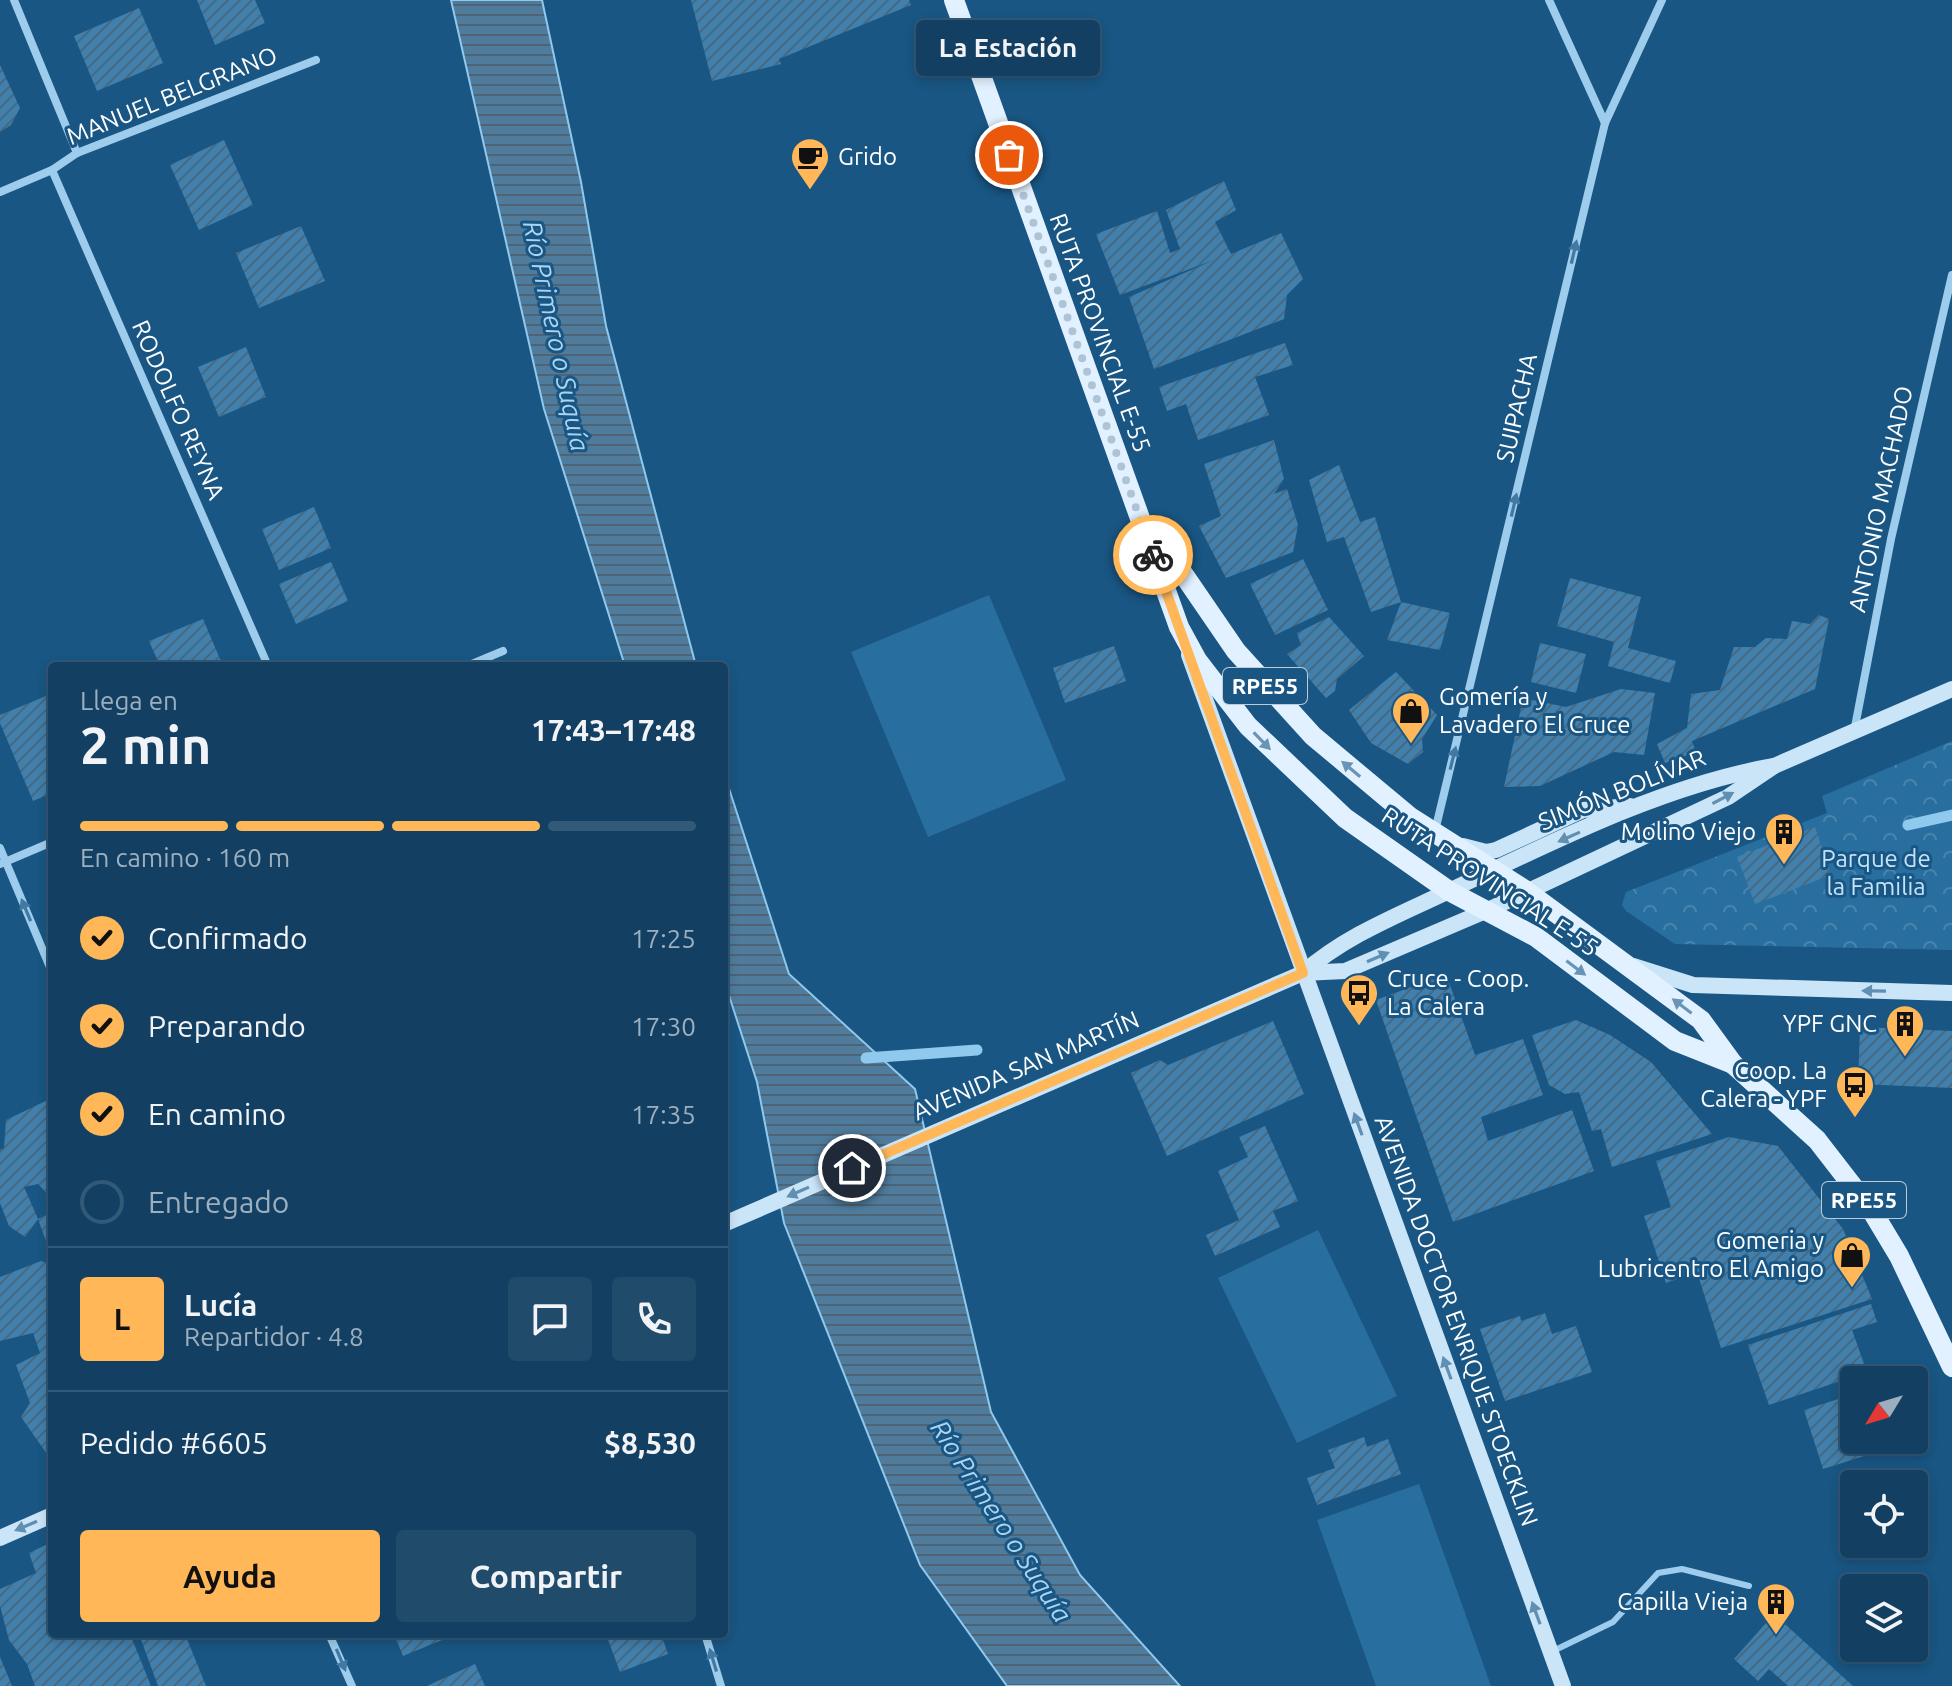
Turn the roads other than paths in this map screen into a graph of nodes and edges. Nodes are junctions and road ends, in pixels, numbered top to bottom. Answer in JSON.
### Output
{"nodes":[{"id":1,"x":14,"y":0,"type":"edge"},
{"id":2,"x":954,"y":0,"type":"edge"},
{"id":3,"x":1549,"y":0,"type":"edge"},
{"id":4,"x":1662,"y":0,"type":"edge"},
{"id":5,"x":316,"y":60,"type":"dead end"},
{"id":6,"x":1605,"y":123,"type":"junction"},
{"id":7,"x":77,"y":153,"type":"junction"},
{"id":8,"x":52,"y":170,"type":"junction"},
{"id":9,"x":0,"y":192,"type":"edge"},
{"id":10,"x":1952,"y":275,"type":"edge"},
{"id":11,"x":1134,"y":502,"type":"junction"},
{"id":12,"x":1179,"y":627,"type":"junction"},
{"id":13,"x":503,"y":651,"type":"dead end"},
{"id":14,"x":266,"y":662,"type":"edge"},
{"id":15,"x":477,"y":662,"type":"edge"},
{"id":16,"x":1952,"y":689,"type":"edge"},
{"id":17,"x":1854,"y":732,"type":"junction"},
{"id":18,"x":1774,"y":766,"type":"junction"},
{"id":19,"x":1644,"y":805,"type":"junction"},
{"id":20,"x":1435,"y":834,"type":"junction"},
{"id":21,"x":48,"y":844,"type":"edge"},
{"id":22,"x":0,"y":848,"type":"edge"},
{"id":23,"x":3,"y":863,"type":"edge"},
{"id":24,"x":1492,"y":871,"type":"junction"},
{"id":25,"x":1525,"y":890,"type":"junction"},
{"id":26,"x":1449,"y":891,"type":"junction"},
{"id":27,"x":1488,"y":910,"type":"junction"},
{"id":28,"x":48,"y":963,"type":"edge"},
{"id":29,"x":1628,"y":964,"type":"junction"},
{"id":30,"x":1303,"y":973,"type":"junction"},
{"id":31,"x":1952,"y":993,"type":"edge"},
{"id":32,"x":1733,"y":1064,"type":"junction"},
{"id":33,"x":731,"y":1221,"type":"edge"},
{"id":34,"x":1952,"y":1367,"type":"edge"},
{"id":35,"x":48,"y":1517,"type":"edge"},
{"id":36,"x":0,"y":1538,"type":"edge"},
{"id":37,"x":1749,"y":1586,"type":"dead end"},
{"id":38,"x":331,"y":1638,"type":"edge"},
{"id":39,"x":706,"y":1638,"type":"edge"},
{"id":40,"x":1551,"y":1652,"type":"junction"},
{"id":41,"x":352,"y":1686,"type":"edge"},
{"id":42,"x":721,"y":1686,"type":"edge"},
{"id":43,"x":1563,"y":1686,"type":"edge"}],
"edges":[{"from":1,"to":7,"type":"street"},
{"from":2,"to":11,"type":"main road","name":"RUTA PROVINCIAL E-55","number":"RPE55"},
{"from":3,"to":6,"type":"street"},
{"from":4,"to":6,"type":"street","name":"SUIPACHA"},
{"from":5,"to":7,"type":"street","name":"MANUEL BELGRANO"},
{"from":20,"to":6,"type":"street","name":"SUIPACHA","one_way":true},
{"from":7,"to":8,"type":"street","name":"MANUEL BELGRANO"},
{"from":8,"to":9,"type":"street","name":"MANUEL BELGRANO"},
{"from":8,"to":14,"type":"street","name":"RODOLFO REYNA"},
{"from":10,"to":17,"type":"street","name":"ANTONIO MACHADO"},
{"from":11,"to":12,"type":"main road","name":"RUTA PROVINCIAL E-55","number":"RPE55"},
{"from":20,"to":11,"type":"main road","name":"RUTA PROVINCIAL E-55","number":"RPE55","one_way":true},
{"from":12,"to":26,"type":"main road","name":"RUTA PROVINCIAL E-55","number":"RPE55","one_way":true},
{"from":12,"to":30,"type":"street","name":"AVENIDA DOCTOR ENRIQUE STOECKLIN"},
{"from":13,"to":15,"type":"street"},
{"from":16,"to":17,"type":"street","name":"SIMÓN BOLÍVAR"},
{"from":17,"to":18,"type":"street","name":"SIMÓN BOLÍVAR"},
{"from":18,"to":19,"type":"street","name":"SIMÓN BOLÍVAR"},
{"from":25,"to":18,"type":"street","name":"SIMÓN BOLÍVAR","one_way":true},
{"from":19,"to":20,"type":"street"},
{"from":19,"to":24,"type":"street","name":"SIMÓN BOLÍVAR","one_way":true},
{"from":20,"to":24,"type":"main road","name":"RUTA PROVINCIAL E-55","number":"RPE55"},
{"from":21,"to":23,"type":"street"},
{"from":22,"to":23,"type":"street"},
{"from":28,"to":23,"type":"street","one_way":true},
{"from":24,"to":25,"type":"main road","name":"RUTA PROVINCIAL E-55","number":"RPE55"},
{"from":24,"to":26,"type":"street","name":"AVENIDA SAN MARTÍN"},
{"from":25,"to":27,"type":"street","name":"AVENIDA SAN MARTÍN"},
{"from":25,"to":29,"type":"main road","name":"RUTA PROVINCIAL E-55","number":"RPE55"},
{"from":26,"to":27,"type":"main road","name":"RUTA PROVINCIAL E-55","number":"RPE55"},
{"from":26,"to":30,"type":"street","name":"AVENIDA SAN MARTÍN"},
{"from":30,"to":27,"type":"street","name":"AVENIDA SAN MARTÍN","one_way":true},
{"from":27,"to":32,"type":"main road","name":"RUTA PROVINCIAL E-55","number":"RPE55","one_way":true},
{"from":31,"to":29,"type":"street","one_way":true},
{"from":32,"to":29,"type":"main road","name":"RUTA PROVINCIAL E-55","number":"RPE55","one_way":true},
{"from":30,"to":33,"type":"street","name":"AVENIDA SAN MARTÍN","one_way":true},
{"from":40,"to":30,"type":"street","name":"AVENIDA DOCTOR ENRIQUE STOECKLIN","one_way":true},
{"from":32,"to":34,"type":"main road","name":"RUTA PROVINCIAL E-55","number":"RPE55"},
{"from":35,"to":36,"type":"street","one_way":true},
{"from":37,"to":40,"type":"lane"},
{"from":38,"to":41,"type":"street","one_way":true},
{"from":42,"to":39,"type":"street","one_way":true},
{"from":40,"to":43,"type":"street","name":"AVENIDA DOCTOR ENRIQUE STOECKLIN"}]}
